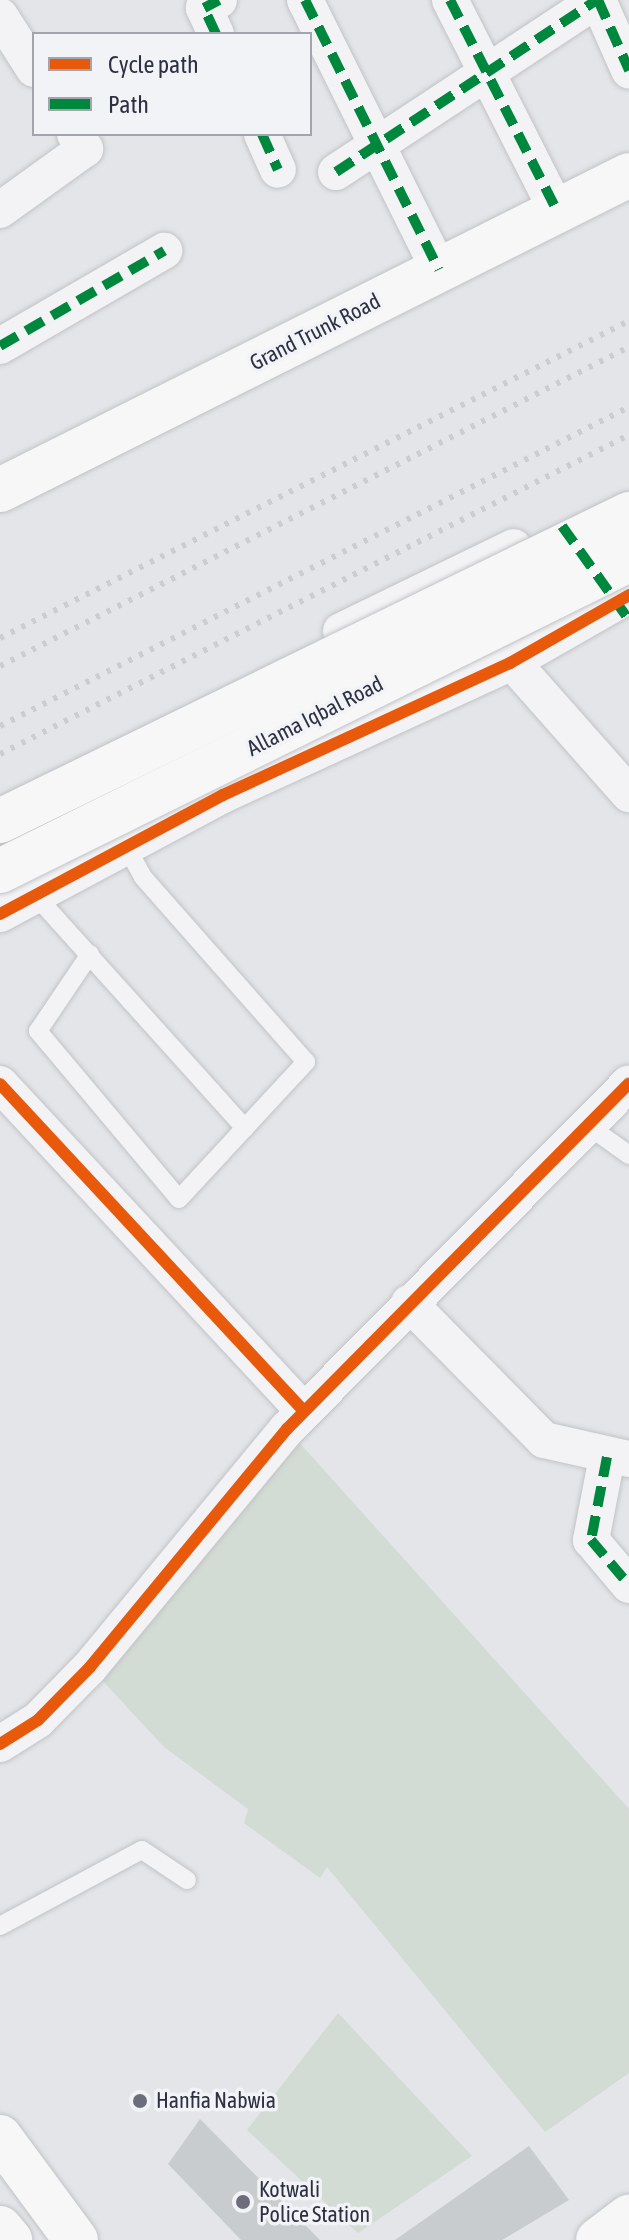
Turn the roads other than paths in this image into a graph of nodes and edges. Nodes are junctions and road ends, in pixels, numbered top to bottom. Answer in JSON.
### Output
{"nodes":[{"id":1,"x":219,"y":0,"type":"edge"},
{"id":2,"x":305,"y":0,"type":"edge"},
{"id":3,"x":450,"y":0,"type":"edge"},
{"id":4,"x":598,"y":0,"type":"edge"},
{"id":5,"x":0,"y":16,"type":"edge"},
{"id":6,"x":215,"y":32,"type":"edge"},
{"id":7,"x":32,"y":66,"type":"edge"},
{"id":8,"x":629,"y":70,"type":"edge"},
{"id":9,"x":487,"y":73,"type":"junction"},
{"id":10,"x":76,"y":136,"type":"edge"},
{"id":11,"x":263,"y":136,"type":"edge"},
{"id":12,"x":377,"y":145,"type":"junction"},
{"id":13,"x":278,"y":170,"type":"dead end"},
{"id":14,"x":336,"y":172,"type":"dead end"},
{"id":15,"x":629,"y":175,"type":"edge"},
{"id":16,"x":0,"y":210,"type":"edge"},
{"id":17,"x":557,"y":211,"type":"junction"},
{"id":18,"x":164,"y":251,"type":"dead end"},
{"id":19,"x":439,"y":270,"type":"junction"},
{"id":20,"x":0,"y":346,"type":"edge"},
{"id":21,"x":0,"y":490,"type":"edge"},
{"id":22,"x":629,"y":495,"type":"edge"},
{"id":23,"x":629,"y":514,"type":"edge"},
{"id":24,"x":562,"y":526,"type":"junction"},
{"id":25,"x":629,"y":560,"type":"edge"},
{"id":26,"x":448,"y":577,"type":"junction"},
{"id":27,"x":624,"y":606,"type":"edge"},
{"id":28,"x":510,"y":663,"type":"junction"},
{"id":29,"x":629,"y":794,"type":"edge"},
{"id":30,"x":0,"y":802,"type":"edge"},
{"id":31,"x":0,"y":821,"type":"edge"},
{"id":32,"x":125,"y":845,"type":"junction"},
{"id":33,"x":18,"y":883,"type":"edge"},
{"id":34,"x":0,"y":914,"type":"edge"},
{"id":35,"x":90,"y":954,"type":"junction"},
{"id":36,"x":629,"y":1083,"type":"edge"},
{"id":37,"x":0,"y":1084,"type":"edge"},
{"id":38,"x":587,"y":1125,"type":"junction"},
{"id":39,"x":245,"y":1128,"type":"junction"},
{"id":40,"x":629,"y":1155,"type":"edge"},
{"id":41,"x":409,"y":1303,"type":"junction"},
{"id":42,"x":304,"y":1411,"type":"junction"},
{"id":43,"x":618,"y":1458,"type":"edge"},
{"id":44,"x":629,"y":1585,"type":"edge"},
{"id":45,"x":0,"y":1744,"type":"edge"},
{"id":46,"x":187,"y":1880,"type":"dead end"},
{"id":47,"x":0,"y":1926,"type":"edge"},
{"id":48,"x":0,"y":2137,"type":"edge"},
{"id":49,"x":629,"y":2217,"type":"edge"},
{"id":50,"x":0,"y":2228,"type":"edge"},
{"id":51,"x":10,"y":2240,"type":"edge"},
{"id":52,"x":76,"y":2240,"type":"edge"},
{"id":53,"x":598,"y":2240,"type":"edge"}],
"edges":[{"from":1,"to":6,"type":"street"},
{"from":2,"to":12,"type":"street"},
{"from":3,"to":9,"type":"street"},
{"from":4,"to":8,"type":"street"},
{"from":4,"to":9,"type":"street"},
{"from":5,"to":7,"type":"street"},
{"from":9,"to":12,"type":"street"},
{"from":9,"to":17,"type":"street"},
{"from":10,"to":16,"type":"street"},
{"from":11,"to":13,"type":"street"},
{"from":12,"to":14,"type":"street"},
{"from":12,"to":19,"type":"street"},
{"from":15,"to":17,"type":"main road","name":"Grand Trunk Road"},
{"from":17,"to":19,"type":"main road","name":"Grand Trunk Road"},
{"from":18,"to":20,"type":"street"},
{"from":19,"to":21,"type":"main road","name":"Grand Trunk Road"},
{"from":22,"to":24,"type":"street"},
{"from":23,"to":31,"type":"main road","name":"Allama Iqbal Road","bridge":true},
{"from":24,"to":26,"type":"street"},
{"from":24,"to":27,"type":"street"},
{"from":25,"to":33,"type":"main road","name":"Allama Iqbal Road","bridge":true},
{"from":26,"to":28,"type":"street"},
{"from":26,"to":30,"type":"street"},
{"from":27,"to":28,"type":"street"},
{"from":28,"to":29,"type":"street"},
{"from":28,"to":32,"type":"street"},
{"from":32,"to":33,"type":"street"},
{"from":32,"to":39,"type":"lane"},
{"from":33,"to":34,"type":"street"},
{"from":33,"to":35,"type":"lane"},
{"from":35,"to":39,"type":"lane"},
{"from":35,"to":39,"type":"lane"},
{"from":36,"to":38,"type":"street"},
{"from":37,"to":42,"type":"street"},
{"from":38,"to":40,"type":"lane"},
{"from":38,"to":41,"type":"street"},
{"from":41,"to":42,"type":"street"},
{"from":41,"to":43,"type":"street"},
{"from":42,"to":45,"type":"street"},
{"from":43,"to":44,"type":"street"},
{"from":46,"to":47,"type":"lane"},
{"from":48,"to":52,"type":"main road"},
{"from":49,"to":53,"type":"main road"},
{"from":50,"to":51,"type":"main road"}]}
